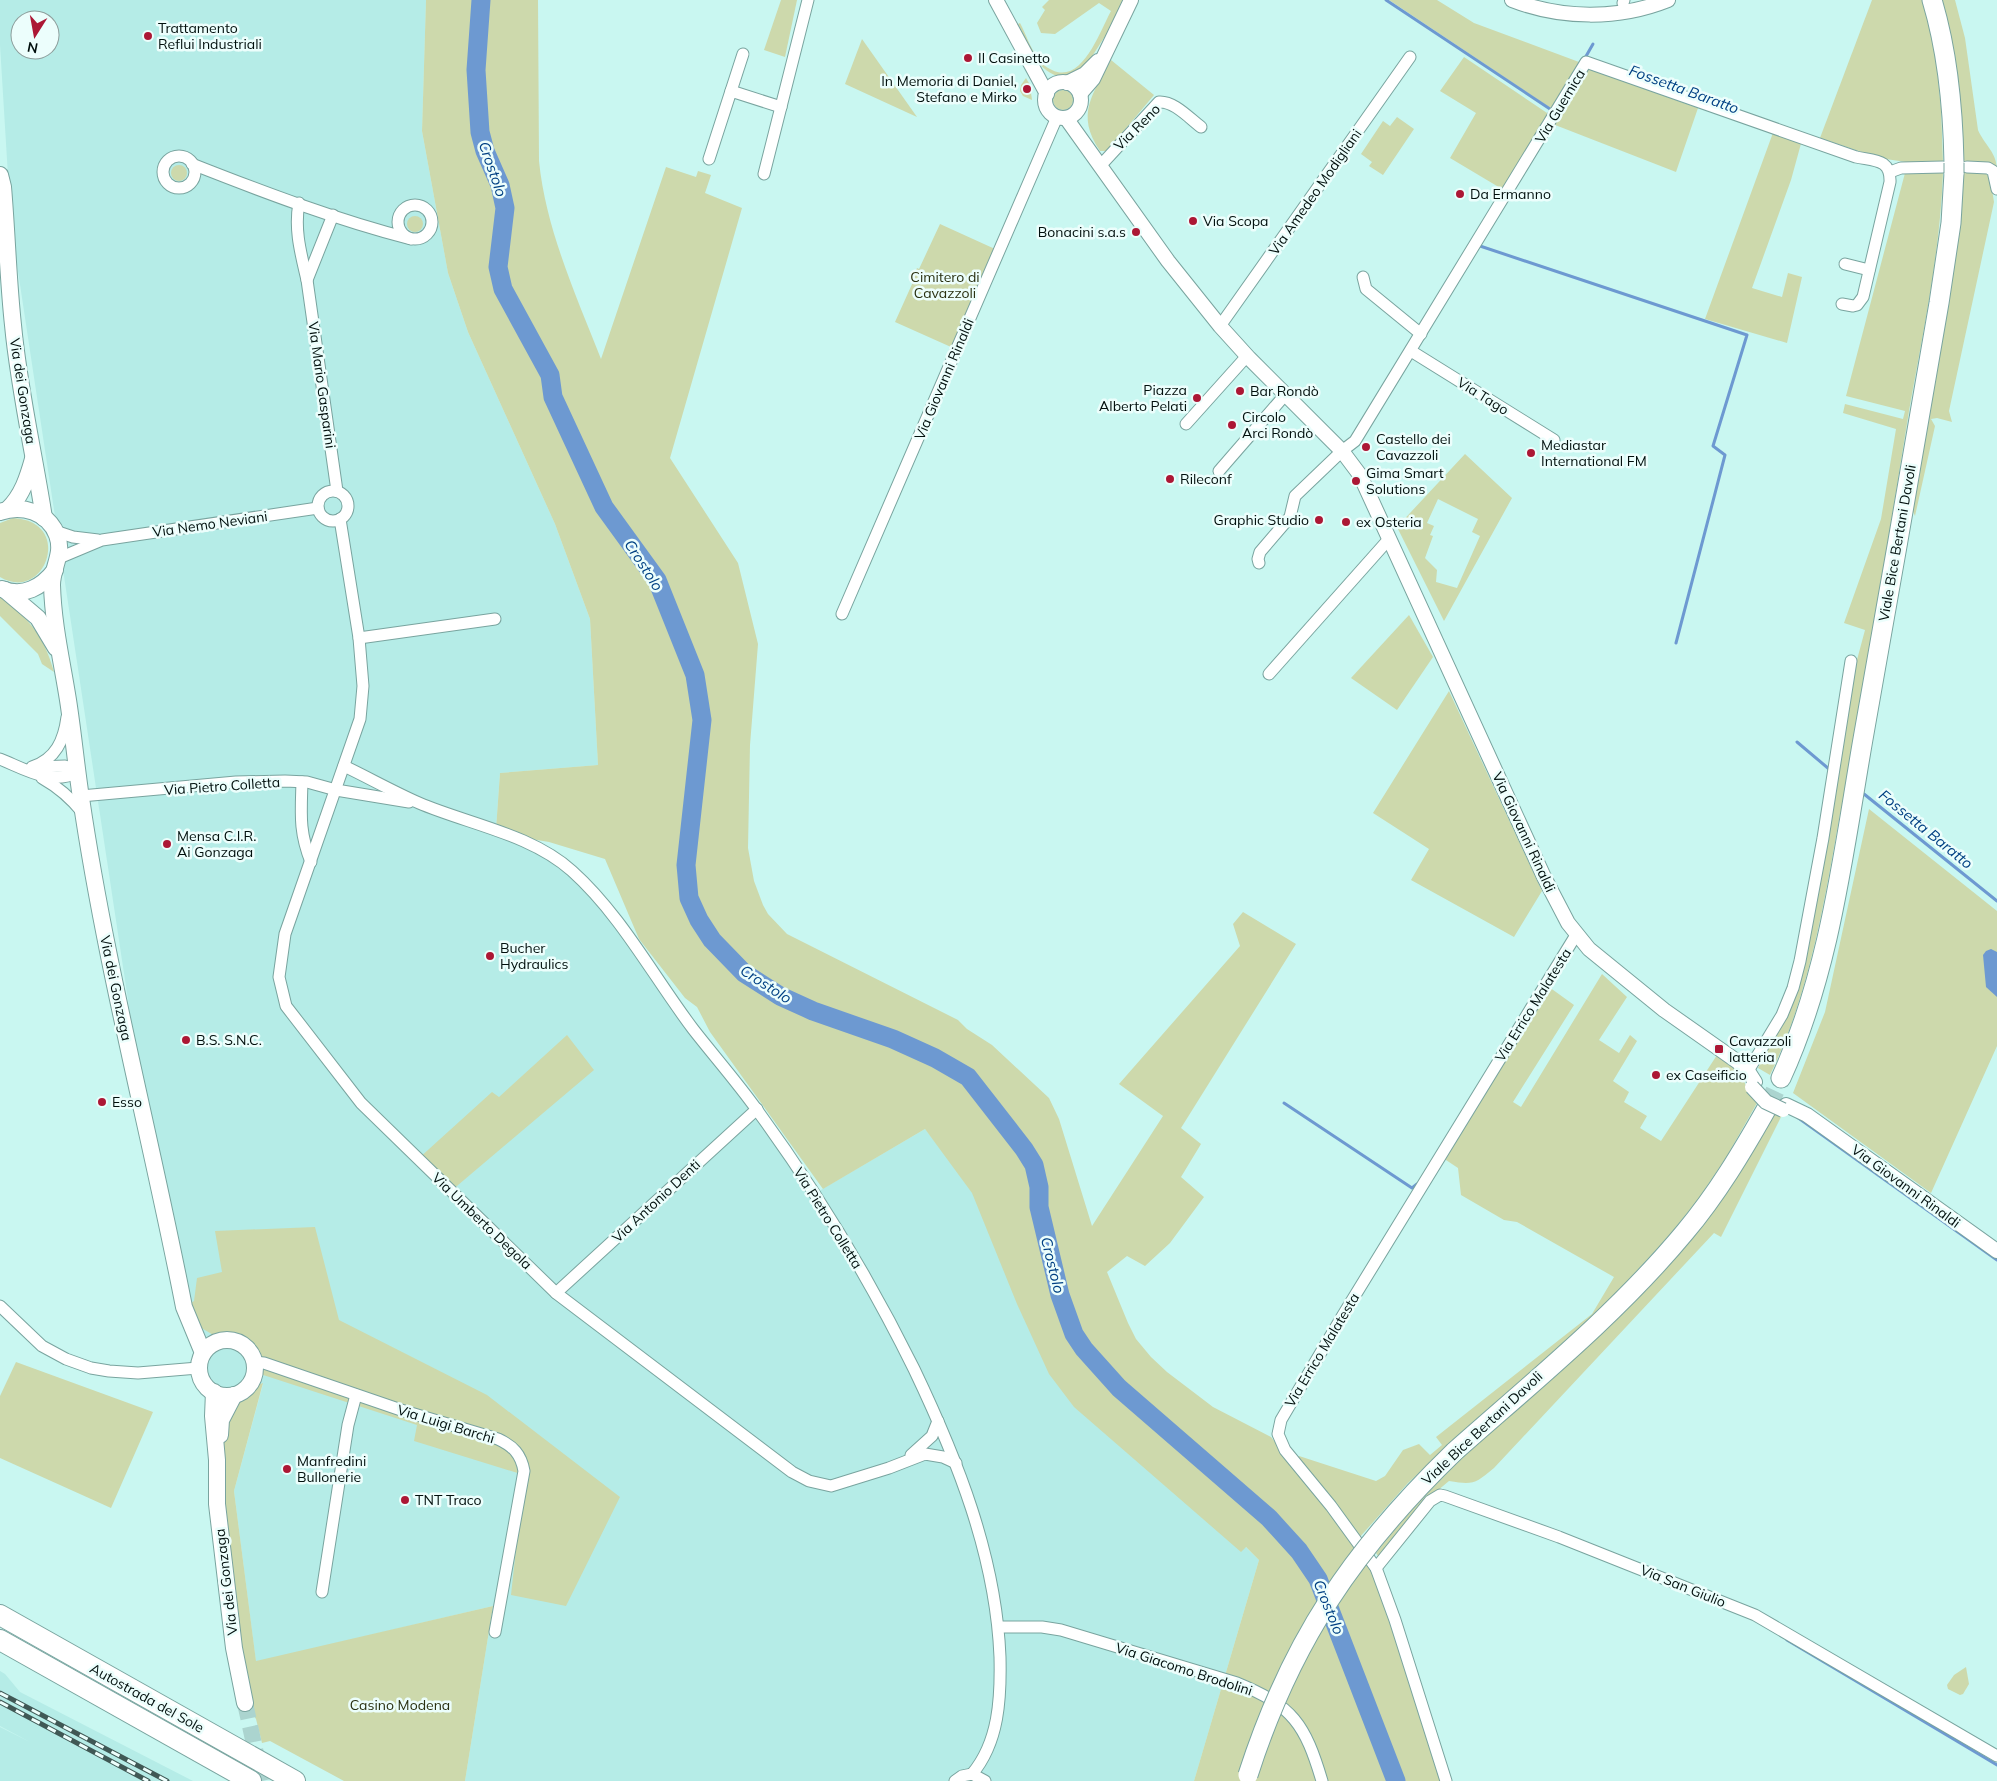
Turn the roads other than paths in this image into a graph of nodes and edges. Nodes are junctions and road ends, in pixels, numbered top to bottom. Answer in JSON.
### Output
{"nodes":[{"id":1,"x":808,"y":0,"type":"edge"},
{"id":2,"x":996,"y":0,"type":"edge"},
{"id":3,"x":1131,"y":0,"type":"edge"},
{"id":4,"x":1512,"y":0,"type":"edge"},
{"id":5,"x":1668,"y":0,"type":"edge"},
{"id":6,"x":1932,"y":0,"type":"edge"},
{"id":7,"x":743,"y":54,"type":"dead end"},
{"id":8,"x":1104,"y":55,"type":"junction"},
{"id":9,"x":1410,"y":57,"type":"dead end"},
{"id":10,"x":1056,"y":87,"type":"junction"},
{"id":11,"x":731,"y":91,"type":"junction"},
{"id":12,"x":1080,"y":94,"type":"junction"},
{"id":13,"x":781,"y":107,"type":"junction"},
{"id":14,"x":1067,"y":116,"type":"junction"},
{"id":15,"x":1201,"y":127,"type":"dead end"},
{"id":16,"x":709,"y":159,"type":"dead end"},
{"id":17,"x":192,"y":164,"type":"junction"},
{"id":18,"x":1100,"y":164,"type":"junction"},
{"id":19,"x":1955,"y":168,"type":"junction"},
{"id":20,"x":211,"y":171,"type":"junction"},
{"id":21,"x":1890,"y":172,"type":"junction"},
{"id":22,"x":764,"y":174,"type":"dead end"},
{"id":23,"x":0,"y":175,"type":"edge"},
{"id":24,"x":194,"y":176,"type":"junction"},
{"id":25,"x":1997,"y":189,"type":"edge"},
{"id":26,"x":299,"y":203,"type":"junction"},
{"id":27,"x":333,"y":215,"type":"junction"},
{"id":28,"x":398,"y":219,"type":"junction"},
{"id":29,"x":381,"y":231,"type":"junction"},
{"id":30,"x":411,"y":239,"type":"junction"},
{"id":31,"x":1846,"y":264,"type":"dead end"},
{"id":32,"x":1869,"y":270,"type":"junction"},
{"id":33,"x":1363,"y":277,"type":"dead end"},
{"id":34,"x":307,"y":280,"type":"junction"},
{"id":35,"x":1842,"y":304,"type":"dead end"},
{"id":36,"x":1220,"y":326,"type":"junction"},
{"id":37,"x":1421,"y":334,"type":"junction"},
{"id":38,"x":1411,"y":352,"type":"junction"},
{"id":39,"x":1246,"y":356,"type":"junction"},
{"id":40,"x":1285,"y":395,"type":"junction"},
{"id":41,"x":1186,"y":424,"type":"dead end"},
{"id":42,"x":1554,"y":440,"type":"dead end"},
{"id":43,"x":1342,"y":451,"type":"junction"},
{"id":44,"x":33,"y":459,"type":"junction"},
{"id":45,"x":1219,"y":471,"type":"dead end"},
{"id":46,"x":337,"y":491,"type":"junction"},
{"id":47,"x":318,"y":508,"type":"junction"},
{"id":48,"x":4,"y":511,"type":"edge"},
{"id":49,"x":44,"y":518,"type":"junction"},
{"id":50,"x":340,"y":519,"type":"junction"},
{"id":51,"x":55,"y":531,"type":"junction"},
{"id":52,"x":1389,"y":539,"type":"junction"},
{"id":53,"x":102,"y":540,"type":"junction"},
{"id":54,"x":1259,"y":563,"type":"dead end"},
{"id":55,"x":57,"y":564,"type":"junction"},
{"id":56,"x":3,"y":589,"type":"edge"},
{"id":57,"x":842,"y":614,"type":"dead end"},
{"id":58,"x":495,"y":619,"type":"dead end"},
{"id":59,"x":360,"y":638,"type":"junction"},
{"id":60,"x":59,"y":651,"type":"junction"},
{"id":61,"x":1852,"y":660,"type":"dead end"},
{"id":62,"x":1269,"y":674,"type":"dead end"},
{"id":63,"x":68,"y":700,"type":"junction"},
{"id":64,"x":0,"y":758,"type":"edge"},
{"id":65,"x":344,"y":766,"type":"junction"},
{"id":66,"x":20,"y":767,"type":"junction"},
{"id":67,"x":32,"y":767,"type":"junction"},
{"id":68,"x":78,"y":772,"type":"junction"},
{"id":69,"x":302,"y":782,"type":"junction"},
{"id":70,"x":336,"y":790,"type":"junction"},
{"id":71,"x":81,"y":796,"type":"junction"},
{"id":72,"x":420,"y":804,"type":"junction"},
{"id":73,"x":84,"y":814,"type":"junction"},
{"id":74,"x":310,"y":862,"type":"junction"},
{"id":75,"x":1576,"y":935,"type":"junction"},
{"id":76,"x":1748,"y":1075,"type":"junction"},
{"id":77,"x":1781,"y":1078,"type":"tunnel mouth"},
{"id":78,"x":1779,"y":1108,"type":"junction"},
{"id":79,"x":756,"y":1109,"type":"junction"},
{"id":80,"x":1997,"y":1251,"type":"edge"},
{"id":81,"x":556,"y":1293,"type":"junction"},
{"id":82,"x":0,"y":1306,"type":"edge"},
{"id":83,"x":191,"y":1322,"type":"junction"},
{"id":84,"x":222,"y":1340,"type":"junction"},
{"id":85,"x":200,"y":1360,"type":"junction"},
{"id":86,"x":254,"y":1362,"type":"junction"},
{"id":87,"x":214,"y":1392,"type":"junction"},
{"id":88,"x":234,"y":1394,"type":"junction"},
{"id":89,"x":356,"y":1395,"type":"junction"},
{"id":90,"x":938,"y":1421,"type":"junction"},
{"id":91,"x":217,"y":1460,"type":"junction"},
{"id":92,"x":904,"y":1461,"type":"junction"},
{"id":93,"x":956,"y":1463,"type":"junction"},
{"id":94,"x":1376,"y":1568,"type":"junction"},
{"id":95,"x":322,"y":1592,"type":"dead end"},
{"id":96,"x":0,"y":1615,"type":"edge"},
{"id":97,"x":999,"y":1627,"type":"junction"},
{"id":98,"x":495,"y":1632,"type":"dead end"},
{"id":99,"x":0,"y":1640,"type":"edge"},
{"id":100,"x":245,"y":1703,"type":"tunnel mouth"},
{"id":101,"x":1997,"y":1756,"type":"edge"},
{"id":102,"x":980,"y":1778,"type":"edge"},
{"id":103,"x":1247,"y":1778,"type":"edge"},
{"id":104,"x":251,"y":1781,"type":"edge"},
{"id":105,"x":295,"y":1781,"type":"edge"},
{"id":106,"x":955,"y":1781,"type":"edge"},
{"id":107,"x":1322,"y":1781,"type":"edge"},
{"id":108,"x":1446,"y":1781,"type":"edge"}],
"edges":[{"from":1,"to":13,"type":"street"},
{"from":2,"to":10,"type":"street"},
{"from":3,"to":8,"type":"street"},
{"from":4,"to":5,"type":"street"},
{"from":6,"to":19,"type":"highway","name":"Viale Bice Bertani Davoli"},
{"from":7,"to":11,"type":"street"},
{"from":8,"to":10,"type":"street"},
{"from":8,"to":12,"type":"street"},
{"from":9,"to":36,"type":"street","name":"Via Amedeo Modigliani"},
{"from":10,"to":12,"type":"street"},
{"from":10,"to":14,"type":"street","name":"Via Giovanni Rinaldi"},
{"from":11,"to":13,"type":"street"},
{"from":11,"to":16,"type":"street"},
{"from":12,"to":14,"type":"street","name":"Via Giovanni Rinaldi"},
{"from":13,"to":22,"type":"street"},
{"from":14,"to":18,"type":"street","name":"Via Giovanni Rinaldi"},
{"from":14,"to":57,"type":"street","name":"Via Giovanni Rinaldi"},
{"from":15,"to":18,"type":"street","name":"Via Reno"},
{"from":17,"to":20,"type":"street"},
{"from":17,"to":24,"type":"street"},
{"from":17,"to":24,"type":"street"},
{"from":18,"to":36,"type":"street","name":"Via Giovanni Rinaldi"},
{"from":19,"to":21,"type":"street"},
{"from":19,"to":25,"type":"street"},
{"from":19,"to":77,"type":"highway","name":"Viale Bice Bertani Davoli"},
{"from":20,"to":24,"type":"street"},
{"from":20,"to":26,"type":"street"},
{"from":21,"to":32,"type":"street"},
{"from":21,"to":37,"type":"street","name":"Via Guernica"},
{"from":23,"to":44,"type":"main road","name":"Via dei Gonzaga"},
{"from":26,"to":27,"type":"street"},
{"from":26,"to":34,"type":"street","name":"Via Mario Gasparini"},
{"from":27,"to":29,"type":"street"},
{"from":27,"to":34,"type":"street","name":"Via Mario Gasparini"},
{"from":28,"to":29,"type":"street"},
{"from":28,"to":30,"type":"street"},
{"from":28,"to":30,"type":"street"},
{"from":29,"to":30,"type":"street"},
{"from":31,"to":32,"type":"street"},
{"from":32,"to":35,"type":"street"},
{"from":33,"to":37,"type":"street"},
{"from":34,"to":46,"type":"street","name":"Via Mario Gasparini"},
{"from":36,"to":39,"type":"street","name":"Via Giovanni Rinaldi"},
{"from":37,"to":38,"type":"street","name":"Via Guernica"},
{"from":38,"to":42,"type":"street","name":"Via Tago"},
{"from":38,"to":43,"type":"street","name":"Via Guernica"},
{"from":39,"to":40,"type":"street","name":"Via Giovanni Rinaldi"},
{"from":39,"to":41,"type":"street"},
{"from":40,"to":43,"type":"street","name":"Via Giovanni Rinaldi"},
{"from":40,"to":45,"type":"street"},
{"from":43,"to":52,"type":"street","name":"Via Giovanni Rinaldi"},
{"from":43,"to":54,"type":"street","name":"Via Guernica"},
{"from":44,"to":48,"type":"main road","name":"Via dei Gonzaga"},
{"from":44,"to":49,"type":"main road","name":"Via dei Gonzaga"},
{"from":46,"to":47,"type":"street"},
{"from":46,"to":50,"type":"street"},
{"from":47,"to":50,"type":"street"},
{"from":47,"to":53,"type":"street","name":"Via Nemo Neviani"},
{"from":48,"to":49,"type":"main road","name":"Via dei Gonzaga"},
{"from":49,"to":51,"type":"main road","name":"Via dei Gonzaga"},
{"from":50,"to":59,"type":"street"},
{"from":51,"to":53,"type":"street","name":"Via Nemo Neviani"},
{"from":51,"to":55,"type":"main road","name":"Via dei Gonzaga"},
{"from":52,"to":62,"type":"street"},
{"from":52,"to":75,"type":"street","name":"Via Giovanni Rinaldi"},
{"from":53,"to":55,"type":"street","name":"Via Nemo Neviani"},
{"from":55,"to":56,"type":"main road","name":"Via dei Gonzaga"},
{"from":55,"to":60,"type":"main road","name":"Via dei Gonzaga"},
{"from":56,"to":60,"type":"main road","name":"Via dei Gonzaga"},
{"from":58,"to":59,"type":"street"},
{"from":59,"to":65,"type":"street"},
{"from":60,"to":63,"type":"main road","name":"Via dei Gonzaga"},
{"from":61,"to":76,"type":"street"},
{"from":63,"to":67,"type":"street"},
{"from":63,"to":68,"type":"main road","name":"Via dei Gonzaga"},
{"from":64,"to":66,"type":"street"},
{"from":65,"to":70,"type":"street"},
{"from":65,"to":72,"type":"street","name":"Via Pietro Colletta"},
{"from":66,"to":67,"type":"street"},
{"from":66,"to":68,"type":"street"},
{"from":66,"to":73,"type":"street"},
{"from":67,"to":68,"type":"street"},
{"from":68,"to":71,"type":"main road","name":"Via dei Gonzaga"},
{"from":69,"to":70,"type":"street","name":"Via Pietro Colletta"},
{"from":69,"to":71,"type":"street","name":"Via Pietro Colletta"},
{"from":69,"to":74,"type":"street"},
{"from":70,"to":72,"type":"street","name":"Via Pietro Colletta"},
{"from":70,"to":74,"type":"street","name":"Via Umberto Degola"},
{"from":71,"to":73,"type":"main road","name":"Via dei Gonzaga"},
{"from":72,"to":79,"type":"street","name":"Via Pietro Colletta"},
{"from":73,"to":83,"type":"main road","name":"Via dei Gonzaga"},
{"from":74,"to":81,"type":"street","name":"Via Umberto Degola"},
{"from":75,"to":76,"type":"street","name":"Via Giovanni Rinaldi"},
{"from":75,"to":94,"type":"street","name":"Via Errico Malatesta"},
{"from":76,"to":78,"type":"street","name":"Via Giovanni Rinaldi"},
{"from":78,"to":80,"type":"street","name":"Via Giovanni Rinaldi"},
{"from":78,"to":103,"type":"highway","name":"Viale Bice Bertani Davoli","bridge":true},
{"from":79,"to":81,"type":"street","name":"Via Antonio Denti"},
{"from":79,"to":90,"type":"street","name":"Via Pietro Colletta"},
{"from":81,"to":92,"type":"street","name":"Via Umberto Degola"},
{"from":82,"to":85,"type":"street"},
{"from":83,"to":84,"type":"main road"},
{"from":83,"to":85,"type":"main road","name":"Via dei Gonzaga"},
{"from":84,"to":85,"type":"main road"},
{"from":84,"to":86,"type":"main road"},
{"from":85,"to":87,"type":"main road","name":"Via dei Gonzaga"},
{"from":86,"to":88,"type":"main road","name":"Via dei Gonzaga"},
{"from":86,"to":89,"type":"street","name":"Via Luigi Barchi"},
{"from":87,"to":88,"type":"main road"},
{"from":87,"to":91,"type":"main road","name":"Via dei Gonzaga"},
{"from":88,"to":91,"type":"main road","name":"Via dei Gonzaga"},
{"from":89,"to":95,"type":"street"},
{"from":89,"to":98,"type":"street","name":"Via Luigi Barchi"},
{"from":90,"to":92,"type":"street","name":"Via Umberto Degola"},
{"from":90,"to":93,"type":"street","name":"Via Pietro Colletta"},
{"from":91,"to":100,"type":"main road","name":"Via dei Gonzaga"},
{"from":92,"to":93,"type":"street","name":"Via Umberto Degola"},
{"from":93,"to":97,"type":"street","name":"Via Pietro Colletta"},
{"from":94,"to":101,"type":"street","name":"Via San Giulio"},
{"from":94,"to":108,"type":"street","name":"Via Errico Malatesta"},
{"from":96,"to":105,"type":"highway","name":"Autostrada del Sole"},
{"from":97,"to":102,"type":"street","name":"Via Pietro Colletta"},
{"from":97,"to":107,"type":"street","name":"Via Giacomo Brodolini"},
{"from":99,"to":104,"type":"highway","name":"Autostrada del Sole"},
{"from":102,"to":106,"type":"street"}]}
